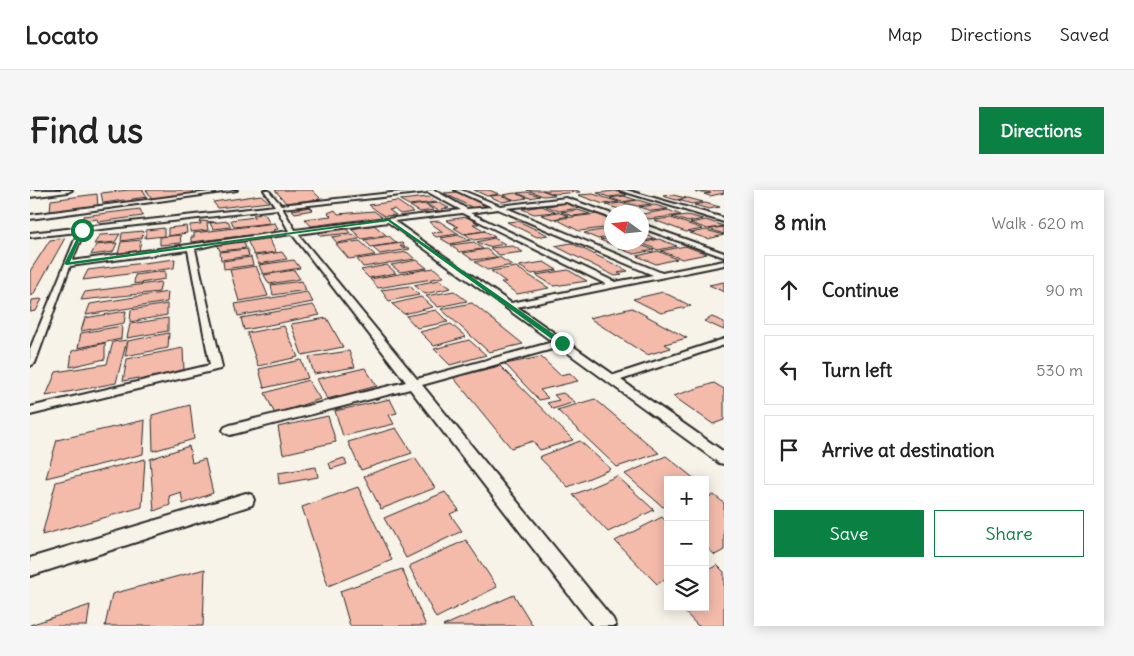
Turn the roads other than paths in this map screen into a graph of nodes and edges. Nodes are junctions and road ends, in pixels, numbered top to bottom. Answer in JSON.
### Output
{"nodes":[{"id":1,"x":68,"y":190,"type":"edge"},
{"id":2,"x":235,"y":190,"type":"edge"},
{"id":3,"x":266,"y":190,"type":"edge"},
{"id":4,"x":428,"y":190,"type":"edge"},
{"id":5,"x":432,"y":190,"type":"edge"},
{"id":6,"x":456,"y":190,"type":"edge"},
{"id":7,"x":622,"y":190,"type":"edge"},
{"id":8,"x":30,"y":194,"type":"edge"},
{"id":9,"x":347,"y":194,"type":"dead end"},
{"id":10,"x":355,"y":199,"type":"junction"},
{"id":11,"x":279,"y":207,"type":"junction"},
{"id":12,"x":501,"y":207,"type":"junction"},
{"id":13,"x":465,"y":211,"type":"junction"},
{"id":14,"x":604,"y":213,"type":"edge"},
{"id":15,"x":30,"y":217,"type":"edge"},
{"id":16,"x":389,"y":220,"type":"junction"},
{"id":17,"x":724,"y":220,"type":"edge"},
{"id":18,"x":649,"y":228,"type":"edge"},
{"id":19,"x":82,"y":230,"type":"junction"},
{"id":20,"x":293,"y":232,"type":"junction"},
{"id":21,"x":30,"y":235,"type":"edge"},
{"id":22,"x":192,"y":248,"type":"junction"},
{"id":23,"x":724,"y":255,"type":"edge"},
{"id":24,"x":724,"y":262,"type":"edge"},
{"id":25,"x":67,"y":264,"type":"junction"},
{"id":26,"x":660,"y":275,"type":"junction"},
{"id":27,"x":614,"y":285,"type":"junction"},
{"id":28,"x":509,"y":306,"type":"junction"},
{"id":29,"x":724,"y":342,"type":"edge"},
{"id":30,"x":562,"y":343,"type":"junction"},
{"id":31,"x":30,"y":363,"type":"edge"},
{"id":32,"x":612,"y":379,"type":"junction"},
{"id":33,"x":414,"y":384,"type":"junction"},
{"id":34,"x":30,"y":411,"type":"edge"},
{"id":35,"x":230,"y":430,"type":"dead end"},
{"id":36,"x":724,"y":458,"type":"edge"},
{"id":37,"x":246,"y":500,"type":"dead end"},
{"id":38,"x":30,"y":567,"type":"edge"},
{"id":39,"x":606,"y":626,"type":"edge"}],
"edges":[{"from":1,"to":8,"type":"main road"},
{"from":2,"to":15,"type":"street"},
{"from":3,"to":11,"type":"street"},
{"from":4,"to":5,"type":"street"},
{"from":4,"to":10,"type":"street"},
{"from":4,"to":13,"type":"street"},
{"from":6,"to":12,"type":"street"},
{"from":7,"to":17,"type":"street"},
{"from":9,"to":10,"type":"street"},
{"from":10,"to":11,"type":"street"},
{"from":11,"to":19,"type":"street"},
{"from":11,"to":20,"type":"street"},
{"from":12,"to":13,"type":"street"},
{"from":12,"to":14,"type":"street"},
{"from":12,"to":26,"type":"street"},
{"from":13,"to":16,"type":"street"},
{"from":13,"to":27,"type":"street"},
{"from":16,"to":20,"type":"street"},
{"from":16,"to":28,"type":"street"},
{"from":18,"to":23,"type":"street"},
{"from":19,"to":21,"type":"street"},
{"from":19,"to":25,"type":"street"},
{"from":20,"to":22,"type":"street"},
{"from":20,"to":33,"type":"street"},
{"from":22,"to":25,"type":"street"},
{"from":22,"to":34,"type":"street"},
{"from":24,"to":26,"type":"street"},
{"from":25,"to":31,"type":"street"},
{"from":26,"to":27,"type":"street"},
{"from":27,"to":28,"type":"street"},
{"from":28,"to":30,"type":"street"},
{"from":29,"to":32,"type":"street"},
{"from":30,"to":32,"type":"street"},
{"from":30,"to":33,"type":"street"},
{"from":32,"to":36,"type":"street"},
{"from":33,"to":35,"type":"street"},
{"from":33,"to":39,"type":"street"},
{"from":37,"to":38,"type":"street"}]}
